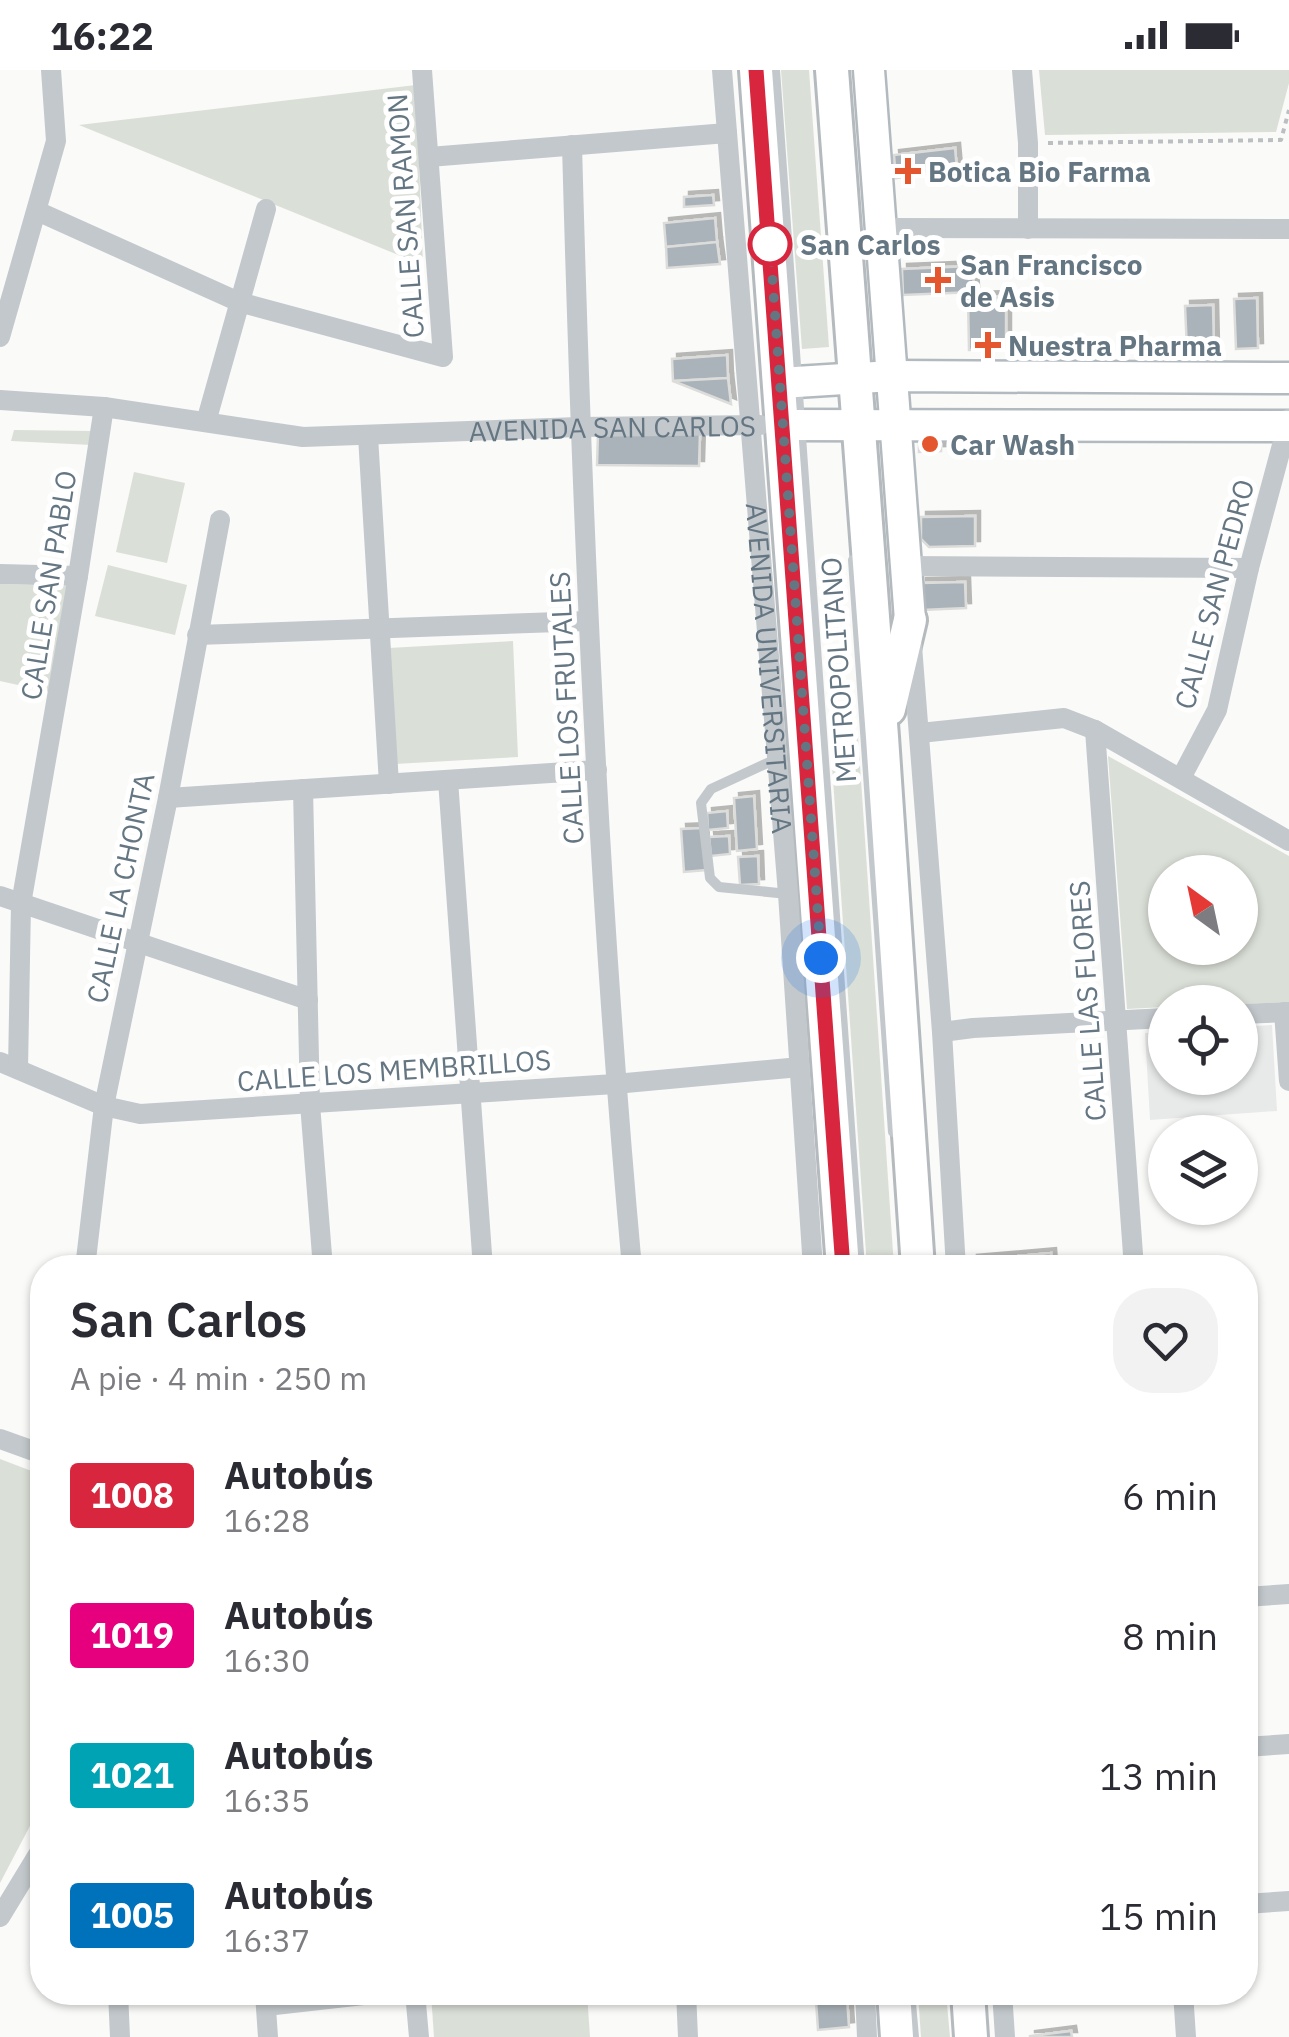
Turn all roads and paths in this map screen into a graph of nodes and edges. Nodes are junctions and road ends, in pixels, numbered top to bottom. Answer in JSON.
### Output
{"nodes":[{"id":1,"x":52,"y":70,"type":"edge"},
{"id":2,"x":422,"y":70,"type":"edge"},
{"id":3,"x":722,"y":70,"type":"edge"},
{"id":4,"x":756,"y":70,"type":"edge"},
{"id":5,"x":774,"y":70,"type":"edge"},
{"id":6,"x":832,"y":70,"type":"edge"},
{"id":7,"x":869,"y":70,"type":"edge"},
{"id":8,"x":1022,"y":70,"type":"edge"},
{"id":9,"x":1289,"y":110,"type":"edge"},
{"id":10,"x":727,"y":133,"type":"junction"},
{"id":11,"x":1028,"y":143,"type":"junction"},
{"id":12,"x":572,"y":145,"type":"junction"},
{"id":13,"x":428,"y":157,"type":"junction"},
{"id":14,"x":266,"y":209,"type":"dead end"},
{"id":15,"x":37,"y":210,"type":"junction"},
{"id":16,"x":881,"y":228,"type":"junction"},
{"id":17,"x":1028,"y":229,"type":"junction"},
{"id":18,"x":1289,"y":229,"type":"edge"},
{"id":19,"x":240,"y":302,"type":"junction"},
{"id":20,"x":0,"y":336,"type":"edge"},
{"id":21,"x":892,"y":376,"type":"junction"},
{"id":22,"x":1289,"y":378,"type":"edge"},
{"id":23,"x":775,"y":383,"type":"junction"},
{"id":24,"x":0,"y":400,"type":"edge"},
{"id":25,"x":845,"y":402,"type":"junction"},
{"id":26,"x":104,"y":407,"type":"junction"},
{"id":27,"x":206,"y":422,"type":"junction"},
{"id":28,"x":1288,"y":424,"type":"edge"},
{"id":29,"x":792,"y":425,"type":"junction"},
{"id":30,"x":896,"y":425,"type":"junction"},
{"id":31,"x":750,"y":426,"type":"junction"},
{"id":32,"x":579,"y":427,"type":"junction"},
{"id":33,"x":368,"y":436,"type":"junction"},
{"id":34,"x":220,"y":520,"type":"dead end"},
{"id":35,"x":852,"y":557,"type":"dead end"},
{"id":36,"x":908,"y":566,"type":"junction"},
{"id":37,"x":1248,"y":568,"type":"junction"},
{"id":38,"x":0,"y":574,"type":"edge"},
{"id":39,"x":78,"y":576,"type":"junction"},
{"id":40,"x":910,"y":620,"type":"junction"},
{"id":41,"x":588,"y":621,"type":"junction"},
{"id":42,"x":381,"y":629,"type":"junction"},
{"id":43,"x":197,"y":636,"type":"junction"},
{"id":44,"x":1095,"y":730,"type":"junction"},
{"id":45,"x":920,"y":734,"type":"junction"},
{"id":46,"x":882,"y":737,"type":"junction"},
{"id":47,"x":776,"y":759,"type":"junction"},
{"id":48,"x":597,"y":770,"type":"junction"},
{"id":49,"x":1180,"y":778,"type":"junction"},
{"id":50,"x":448,"y":780,"type":"junction"},
{"id":51,"x":389,"y":784,"type":"junction"},
{"id":52,"x":304,"y":789,"type":"junction"},
{"id":53,"x":168,"y":798,"type":"junction"},
{"id":54,"x":1289,"y":841,"type":"edge"},
{"id":55,"x":788,"y":894,"type":"junction"},
{"id":56,"x":0,"y":896,"type":"edge"},
{"id":57,"x":21,"y":904,"type":"junction"},
{"id":58,"x":137,"y":944,"type":"junction"},
{"id":59,"x":308,"y":1000,"type":"junction"},
{"id":60,"x":1286,"y":1012,"type":"edge"},
{"id":61,"x":1258,"y":1013,"type":"edge"},
{"id":62,"x":1148,"y":1019,"type":"edge"},
{"id":63,"x":1117,"y":1021,"type":"junction"},
{"id":64,"x":942,"y":1032,"type":"junction"},
{"id":65,"x":9,"y":1066,"type":"edge"},
{"id":66,"x":800,"y":1067,"type":"junction"},
{"id":67,"x":1289,"y":1081,"type":"edge"},
{"id":68,"x":615,"y":1084,"type":"junction"},
{"id":69,"x":471,"y":1092,"type":"junction"},
{"id":70,"x":310,"y":1104,"type":"junction"},
{"id":71,"x":104,"y":1106,"type":"junction"},
{"id":72,"x":894,"y":1149,"type":"dead end"},
{"id":73,"x":87,"y":1255,"type":"edge"},
{"id":74,"x":321,"y":1255,"type":"edge"},
{"id":75,"x":482,"y":1255,"type":"edge"},
{"id":76,"x":631,"y":1255,"type":"edge"},
{"id":77,"x":812,"y":1255,"type":"edge"},
{"id":78,"x":841,"y":1255,"type":"edge"},
{"id":79,"x":859,"y":1255,"type":"edge"},
{"id":80,"x":917,"y":1255,"type":"edge"},
{"id":81,"x":955,"y":1255,"type":"edge"},
{"id":82,"x":1133,"y":1255,"type":"edge"},
{"id":83,"x":0,"y":1439,"type":"edge"},
{"id":84,"x":30,"y":1450,"type":"edge"},
{"id":85,"x":1289,"y":1594,"type":"edge"},
{"id":86,"x":1258,"y":1596,"type":"edge"},
{"id":87,"x":1289,"y":1744,"type":"edge"},
{"id":88,"x":1258,"y":1746,"type":"edge"},
{"id":89,"x":30,"y":1868,"type":"edge"},
{"id":90,"x":1289,"y":1901,"type":"edge"},
{"id":91,"x":1258,"y":1903,"type":"edge"},
{"id":92,"x":0,"y":1917,"type":"edge"},
{"id":93,"x":119,"y":2005,"type":"edge"},
{"id":94,"x":265,"y":2005,"type":"edge"},
{"id":95,"x":416,"y":2005,"type":"edge"},
{"id":96,"x":687,"y":2005,"type":"edge"},
{"id":97,"x":866,"y":2005,"type":"edge"},
{"id":98,"x":895,"y":2005,"type":"edge"},
{"id":99,"x":911,"y":2005,"type":"edge"},
{"id":100,"x":969,"y":2005,"type":"edge"},
{"id":101,"x":1003,"y":2005,"type":"edge"},
{"id":102,"x":1184,"y":2005,"type":"edge"},
{"id":103,"x":120,"y":2037,"type":"edge"},
{"id":104,"x":268,"y":2037,"type":"edge"},
{"id":105,"x":419,"y":2037,"type":"edge"},
{"id":106,"x":688,"y":2037,"type":"edge"},
{"id":107,"x":868,"y":2037,"type":"edge"},
{"id":108,"x":897,"y":2037,"type":"edge"},
{"id":109,"x":914,"y":2037,"type":"edge"},
{"id":110,"x":971,"y":2037,"type":"edge"},
{"id":111,"x":1006,"y":2037,"type":"edge"},
{"id":112,"x":1186,"y":2037,"type":"edge"}],
"edges":[{"from":1,"to":15,"type":"street"},
{"from":2,"to":13,"type":"street","name":"CALLE SAN RAMON"},
{"from":3,"to":10,"type":"street","name":"AVENIDA UNIVERSITARIA"},
{"from":4,"to":23,"type":"main road","name":"AVENIDA UNIVERSITARIA"},
{"from":5,"to":23,"type":"lane"},
{"from":6,"to":25,"type":"main road"},
{"from":7,"to":16,"type":"street"},
{"from":8,"to":11,"type":"street"},
{"from":9,"to":11,"type":"path"},
{"from":10,"to":12,"type":"street"},
{"from":10,"to":23,"type":"street","name":"AVENIDA UNIVERSITARIA"},
{"from":11,"to":17,"type":"street"},
{"from":12,"to":13,"type":"street"},
{"from":12,"to":32,"type":"street","name":"CALLE LOS FRUTALES"},
{"from":13,"to":19,"type":"street","name":"CALLE SAN RAMON"},
{"from":14,"to":19,"type":"street"},
{"from":15,"to":19,"type":"street"},
{"from":15,"to":20,"type":"street"},
{"from":16,"to":17,"type":"street"},
{"from":16,"to":21,"type":"street"},
{"from":17,"to":18,"type":"street"},
{"from":19,"to":27,"type":"street"},
{"from":21,"to":22,"type":"street","name":"AVENIDA SAN CARLOS"},
{"from":21,"to":25,"type":"street","name":"AVENIDA SAN CARLOS"},
{"from":21,"to":30,"type":"street"},
{"from":23,"to":25,"type":"street","name":"AVENIDA SAN CARLOS"},
{"from":23,"to":29,"type":"main road","name":"AVENIDA UNIVERSITARIA"},
{"from":23,"to":31,"type":"street","name":"AVENIDA UNIVERSITARIA"},
{"from":24,"to":26,"type":"street","name":"AVENIDA SAN CARLOS"},
{"from":25,"to":29,"type":"street","name":"AVENIDA SAN CARLOS"},
{"from":25,"to":30,"type":"street","name":"AVENIDA SAN CARLOS"},
{"from":25,"to":46,"type":"main road"},
{"from":26,"to":27,"type":"street","name":"AVENIDA SAN CARLOS"},
{"from":26,"to":39,"type":"street","name":"CALLE SAN PABLO"},
{"from":27,"to":33,"type":"street","name":"AVENIDA SAN CARLOS"},
{"from":28,"to":30,"type":"street","name":"AVENIDA SAN CARLOS"},
{"from":28,"to":37,"type":"street","name":"CALLE SAN PEDRO"},
{"from":29,"to":31,"type":"street","name":"AVENIDA SAN CARLOS"},
{"from":29,"to":78,"type":"main road","name":"AVENIDA UNIVERSITARIA"},
{"from":29,"to":79,"type":"lane","name":"METROPOLITANO"},
{"from":30,"to":36,"type":"street"},
{"from":31,"to":32,"type":"street","name":"AVENIDA SAN CARLOS"},
{"from":31,"to":47,"type":"street","name":"AVENIDA UNIVERSITARIA"},
{"from":32,"to":33,"type":"street","name":"AVENIDA SAN CARLOS"},
{"from":32,"to":41,"type":"street","name":"CALLE LOS FRUTALES"},
{"from":33,"to":42,"type":"street"},
{"from":34,"to":43,"type":"street","name":"CALLE LA CHONTA"},
{"from":35,"to":72,"type":"lane","name":"METROPOLITANO"},
{"from":36,"to":37,"type":"street"},
{"from":36,"to":40,"type":"street"},
{"from":37,"to":49,"type":"street","name":"CALLE SAN PEDRO"},
{"from":38,"to":39,"type":"street"},
{"from":39,"to":57,"type":"street","name":"CALLE SAN PABLO"},
{"from":40,"to":45,"type":"street"},
{"from":40,"to":46,"type":"main road"},
{"from":41,"to":42,"type":"street"},
{"from":41,"to":48,"type":"street","name":"CALLE LOS FRUTALES"},
{"from":42,"to":43,"type":"street"},
{"from":42,"to":51,"type":"street"},
{"from":43,"to":53,"type":"street","name":"CALLE LA CHONTA"},
{"from":44,"to":45,"type":"street"},
{"from":44,"to":49,"type":"street"},
{"from":44,"to":63,"type":"street","name":"CALLE LAS FLORES"},
{"from":45,"to":64,"type":"street"},
{"from":46,"to":80,"type":"main road"},
{"from":47,"to":55,"type":"street","name":"AVENIDA UNIVERSITARIA"},
{"from":47,"to":55,"type":"lane"},
{"from":48,"to":50,"type":"street"},
{"from":48,"to":68,"type":"street","name":"CALLE LOS FRUTALES"},
{"from":49,"to":54,"type":"street"},
{"from":50,"to":51,"type":"street"},
{"from":50,"to":69,"type":"street"},
{"from":51,"to":52,"type":"street"},
{"from":52,"to":53,"type":"street"},
{"from":52,"to":59,"type":"street"},
{"from":53,"to":58,"type":"street","name":"CALLE LA CHONTA"},
{"from":55,"to":66,"type":"street","name":"AVENIDA UNIVERSITARIA"},
{"from":56,"to":57,"type":"street"},
{"from":57,"to":58,"type":"street"},
{"from":57,"to":65,"type":"street","name":"CALLE SAN PABLO"},
{"from":58,"to":59,"type":"street"},
{"from":58,"to":71,"type":"street","name":"CALLE LA CHONTA"},
{"from":59,"to":70,"type":"street"},
{"from":60,"to":61,"type":"street"},
{"from":60,"to":67,"type":"street"},
{"from":62,"to":63,"type":"street"},
{"from":63,"to":64,"type":"street"},
{"from":63,"to":82,"type":"street","name":"CALLE LAS FLORES"},
{"from":64,"to":81,"type":"street"},
{"from":65,"to":71,"type":"street","name":"CALLE LOS MEMBRILLOS"},
{"from":66,"to":68,"type":"street","name":"CALLE LOS MEMBRILLOS"},
{"from":66,"to":77,"type":"street","name":"AVENIDA UNIVERSITARIA"},
{"from":68,"to":69,"type":"street","name":"CALLE LOS MEMBRILLOS"},
{"from":68,"to":76,"type":"street","name":"CALLE LOS FRUTALES"},
{"from":69,"to":70,"type":"street","name":"CALLE LOS MEMBRILLOS"},
{"from":69,"to":75,"type":"street"},
{"from":70,"to":71,"type":"street","name":"CALLE LOS MEMBRILLOS"},
{"from":70,"to":74,"type":"street"},
{"from":71,"to":73,"type":"street","name":"CALLE LA CHONTA"},
{"from":83,"to":84,"type":"street"},
{"from":85,"to":86,"type":"street"},
{"from":87,"to":88,"type":"street"},
{"from":89,"to":92,"type":"street"},
{"from":90,"to":91,"type":"street"},
{"from":93,"to":103,"type":"street"},
{"from":94,"to":104,"type":"street"},
{"from":95,"to":105,"type":"street"},
{"from":96,"to":106,"type":"street"},
{"from":97,"to":107,"type":"street"},
{"from":98,"to":108,"type":"main road"},
{"from":99,"to":109,"type":"lane"},
{"from":100,"to":110,"type":"main road"},
{"from":101,"to":111,"type":"street"},
{"from":102,"to":112,"type":"street"}]}
